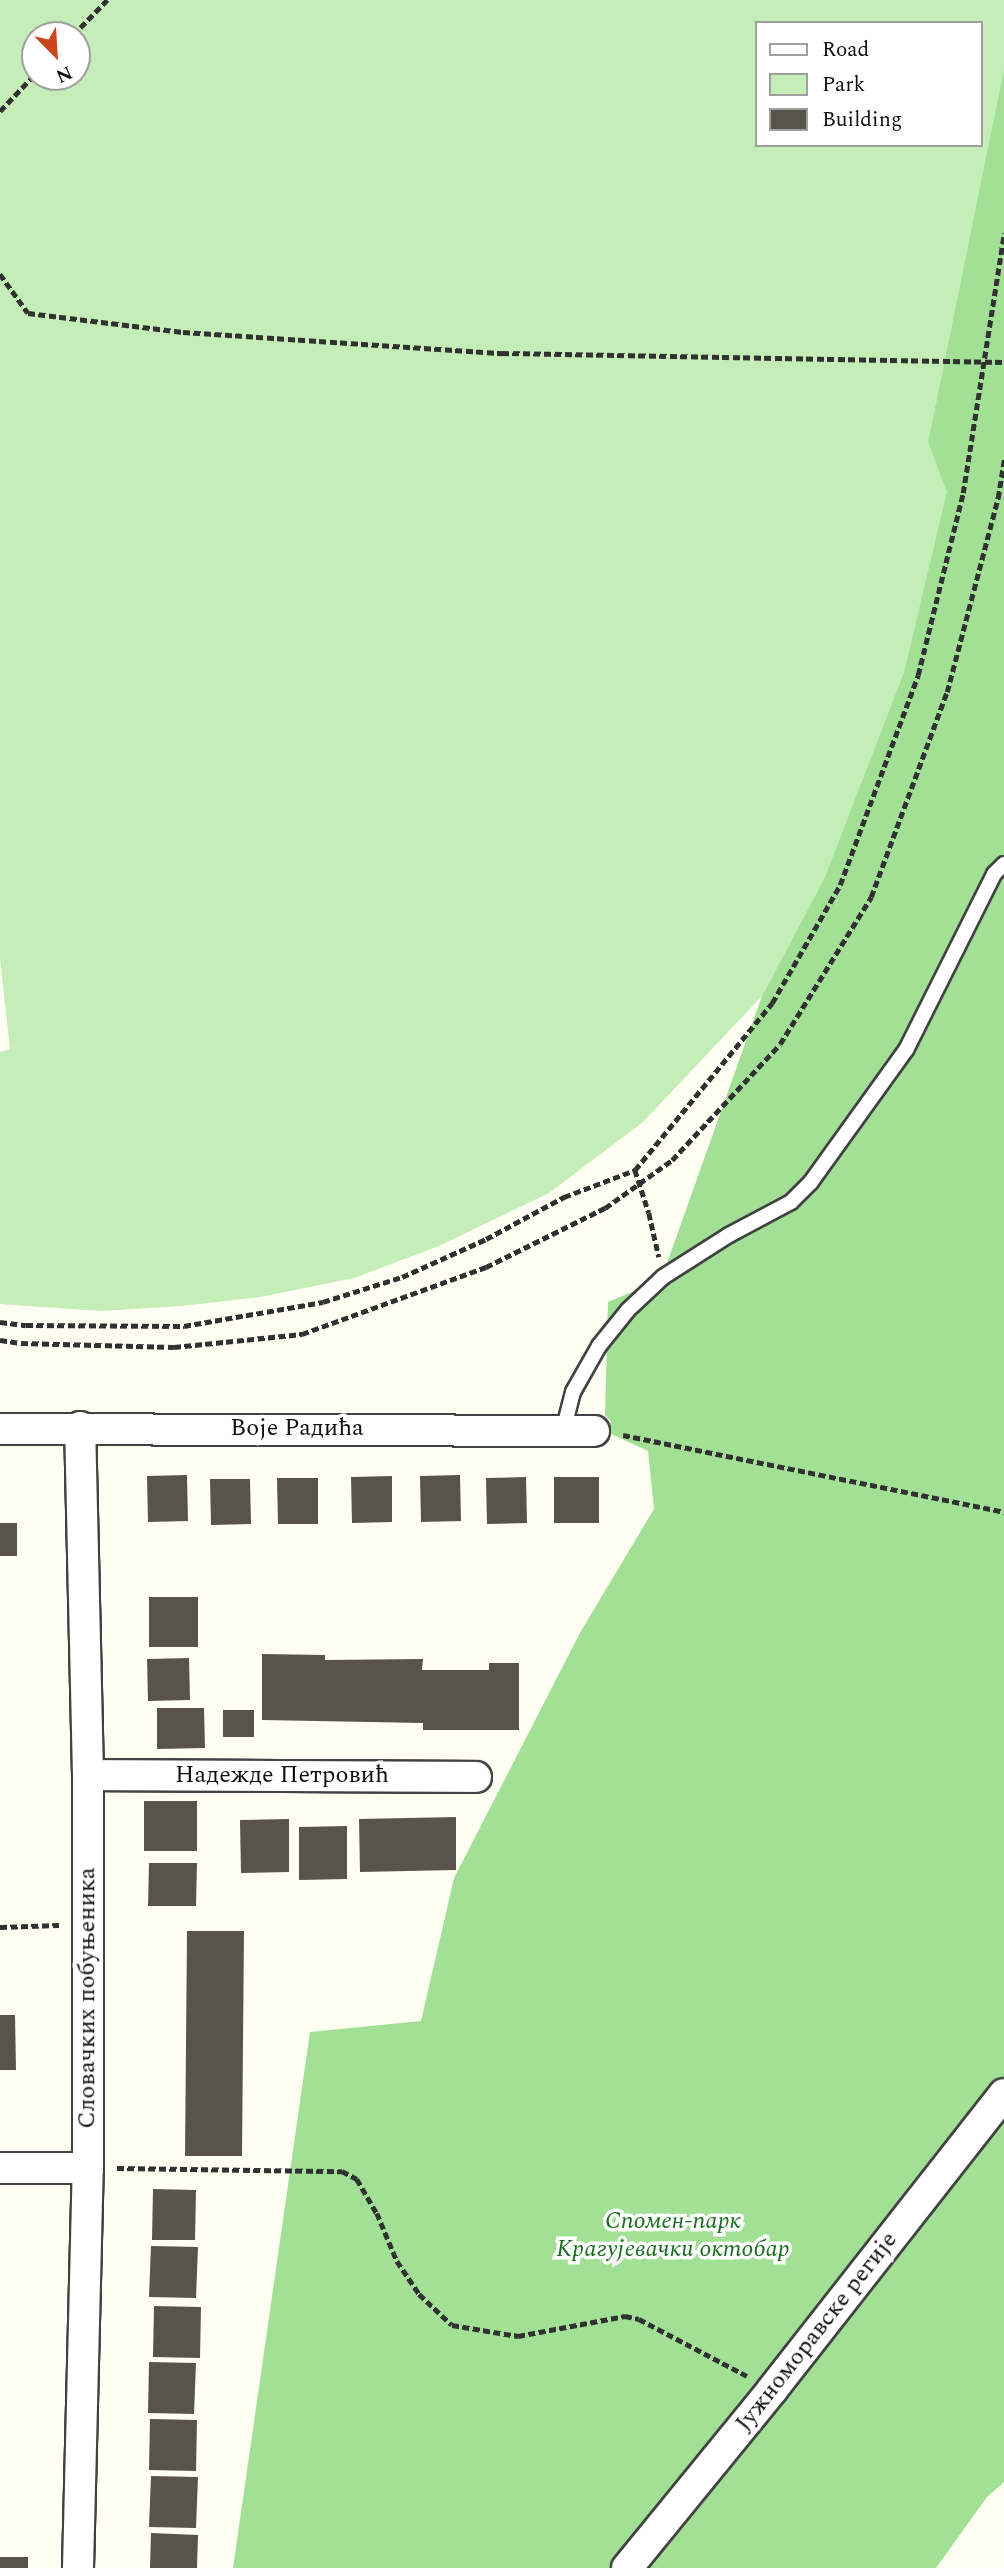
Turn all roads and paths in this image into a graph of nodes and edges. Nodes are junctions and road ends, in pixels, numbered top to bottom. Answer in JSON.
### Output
{"nodes":[{"id":1,"x":107,"y":0,"type":"edge"},
{"id":2,"x":87,"y":21,"type":"edge"},
{"id":3,"x":21,"y":89,"type":"edge"},
{"id":4,"x":0,"y":111,"type":"edge"},
{"id":5,"x":1004,"y":233,"type":"edge"},
{"id":6,"x":0,"y":274,"type":"edge"},
{"id":7,"x":984,"y":360,"type":"junction"},
{"id":8,"x":1004,"y":362,"type":"edge"},
{"id":9,"x":1004,"y":459,"type":"edge"},
{"id":10,"x":1004,"y":864,"type":"edge"},
{"id":11,"x":635,"y":1170,"type":"junction"},
{"id":12,"x":639,"y":1183,"type":"junction"},
{"id":13,"x":663,"y":1277,"type":"junction"},
{"id":14,"x":0,"y":1322,"type":"edge"},
{"id":15,"x":0,"y":1340,"type":"edge"},
{"id":16,"x":80,"y":1427,"type":"junction"},
{"id":17,"x":0,"y":1429,"type":"edge"},
{"id":18,"x":564,"y":1431,"type":"junction"},
{"id":19,"x":594,"y":1431,"type":"joint"},
{"id":20,"x":1004,"y":1512,"type":"edge"},
{"id":21,"x":88,"y":1775,"type":"junction"},
{"id":22,"x":476,"y":1777,"type":"dead end"},
{"id":23,"x":88,"y":1925,"type":"junction"},
{"id":24,"x":0,"y":1927,"type":"edge"},
{"id":25,"x":1004,"y":2094,"type":"edge"},
{"id":26,"x":0,"y":2168,"type":"edge"},
{"id":27,"x":88,"y":2168,"type":"junction"},
{"id":28,"x":772,"y":2390,"type":"junction"},
{"id":29,"x":78,"y":2568,"type":"edge"},
{"id":30,"x":627,"y":2568,"type":"edge"}],
"edges":[{"from":1,"to":2,"type":"path"},
{"from":3,"to":4,"type":"path"},
{"from":5,"to":7,"type":"path"},
{"from":6,"to":7,"type":"path"},
{"from":7,"to":8,"type":"path"},
{"from":7,"to":11,"type":"path"},
{"from":9,"to":12,"type":"path"},
{"from":10,"to":13,"type":"lane"},
{"from":11,"to":12,"type":"path"},
{"from":11,"to":14,"type":"path"},
{"from":12,"to":13,"type":"path"},
{"from":12,"to":15,"type":"path"},
{"from":13,"to":18,"type":"lane"},
{"from":16,"to":17,"type":"street","name":"Воје Радића"},
{"from":16,"to":18,"type":"street","name":"Воје Радића"},
{"from":16,"to":21,"type":"street","name":"Словачких побуњеника"},
{"from":18,"to":19,"type":"street","name":"Воје Радића"},
{"from":19,"to":20,"type":"path"},
{"from":21,"to":22,"type":"street","name":"Надежде Петровић"},
{"from":21,"to":23,"type":"street","name":"Словачких побуњеника"},
{"from":23,"to":24,"type":"path"},
{"from":23,"to":27,"type":"street","name":"Словачких побуњеника"},
{"from":25,"to":28,"type":"street","name":"Јужноморавске регије"},
{"from":26,"to":27,"type":"street"},
{"from":27,"to":28,"type":"path"},
{"from":27,"to":29,"type":"street","name":"Словачких побуњеника"},
{"from":28,"to":30,"type":"street","name":"Јужноморавске регије"}]}
